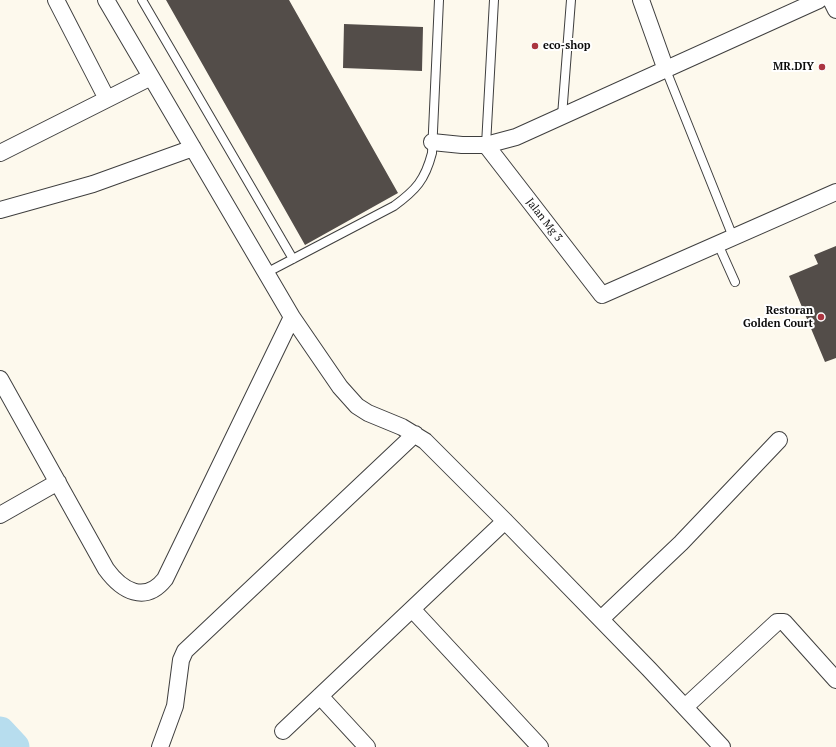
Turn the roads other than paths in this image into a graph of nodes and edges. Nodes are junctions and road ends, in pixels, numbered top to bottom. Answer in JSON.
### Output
{"nodes":[{"id":1,"x":56,"y":0,"type":"edge"},
{"id":2,"x":106,"y":0,"type":"edge"},
{"id":3,"x":142,"y":0,"type":"edge"},
{"id":4,"x":438,"y":0,"type":"edge"},
{"id":5,"x":494,"y":0,"type":"edge"},
{"id":6,"x":571,"y":0,"type":"edge"},
{"id":7,"x":641,"y":0,"type":"edge"},
{"id":8,"x":819,"y":0,"type":"edge"},
{"id":9,"x":831,"y":0,"type":"edge"},
{"id":10,"x":836,"y":10,"type":"edge"},
{"id":11,"x":666,"y":70,"type":"junction"},
{"id":12,"x":151,"y":77,"type":"junction"},
{"id":13,"x":107,"y":99,"type":"junction"},
{"id":14,"x":562,"y":116,"type":"junction"},
{"id":15,"x":432,"y":142,"type":"junction"},
{"id":16,"x":486,"y":145,"type":"junction"},
{"id":17,"x":193,"y":148,"type":"junction"},
{"id":18,"x":0,"y":153,"type":"edge"},
{"id":19,"x":836,"y":192,"type":"edge"},
{"id":20,"x":0,"y":210,"type":"edge"},
{"id":21,"x":733,"y":237,"type":"junction"},
{"id":22,"x":718,"y":244,"type":"junction"},
{"id":23,"x":293,"y":259,"type":"junction"},
{"id":24,"x":266,"y":273,"type":"junction"},
{"id":25,"x":735,"y":282,"type":"dead end"},
{"id":26,"x":292,"y":316,"type":"junction"},
{"id":27,"x":1,"y":383,"type":"edge"},
{"id":28,"x":415,"y":434,"type":"junction"},
{"id":29,"x":780,"y":440,"type":"dead end"},
{"id":30,"x":58,"y":482,"type":"junction"},
{"id":31,"x":0,"y":515,"type":"edge"},
{"id":32,"x":506,"y":521,"type":"junction"},
{"id":33,"x":412,"y":609,"type":"junction"},
{"id":34,"x":601,"y":619,"type":"junction"},
{"id":35,"x":836,"y":680,"type":"edge"},
{"id":36,"x":320,"y":696,"type":"junction"},
{"id":37,"x":685,"y":707,"type":"junction"},
{"id":38,"x":283,"y":731,"type":"dead end"},
{"id":39,"x":160,"y":747,"type":"edge"},
{"id":40,"x":367,"y":747,"type":"edge"},
{"id":41,"x":540,"y":747,"type":"edge"},
{"id":42,"x":722,"y":747,"type":"edge"}],
"edges":[{"from":1,"to":13,"type":"street"},
{"from":2,"to":12,"type":"street"},
{"from":3,"to":23,"type":"lane"},
{"from":4,"to":15,"type":"lane"},
{"from":5,"to":16,"type":"lane"},
{"from":6,"to":14,"type":"lane"},
{"from":7,"to":11,"type":"street"},
{"from":8,"to":11,"type":"street"},
{"from":9,"to":10,"type":"street"},
{"from":11,"to":14,"type":"street"},
{"from":11,"to":21,"type":"lane"},
{"from":12,"to":13,"type":"street"},
{"from":12,"to":17,"type":"street"},
{"from":13,"to":18,"type":"street"},
{"from":14,"to":16,"type":"street"},
{"from":15,"to":16,"type":"street"},
{"from":15,"to":23,"type":"lane"},
{"from":16,"to":22,"type":"street","name":"Jalan Mg 3"},
{"from":17,"to":20,"type":"street"},
{"from":17,"to":24,"type":"street"},
{"from":19,"to":21,"type":"street"},
{"from":21,"to":22,"type":"street"},
{"from":22,"to":25,"type":"lane"},
{"from":23,"to":24,"type":"lane"},
{"from":24,"to":26,"type":"street"},
{"from":26,"to":28,"type":"street"},
{"from":26,"to":30,"type":"street"},
{"from":27,"to":30,"type":"street"},
{"from":28,"to":32,"type":"street"},
{"from":28,"to":39,"type":"street"},
{"from":29,"to":34,"type":"street"},
{"from":30,"to":31,"type":"street"},
{"from":32,"to":33,"type":"street"},
{"from":32,"to":34,"type":"street"},
{"from":33,"to":36,"type":"street"},
{"from":33,"to":41,"type":"street"},
{"from":34,"to":37,"type":"street"},
{"from":35,"to":37,"type":"street"},
{"from":36,"to":38,"type":"street"},
{"from":36,"to":40,"type":"street"},
{"from":37,"to":42,"type":"street"}]}
